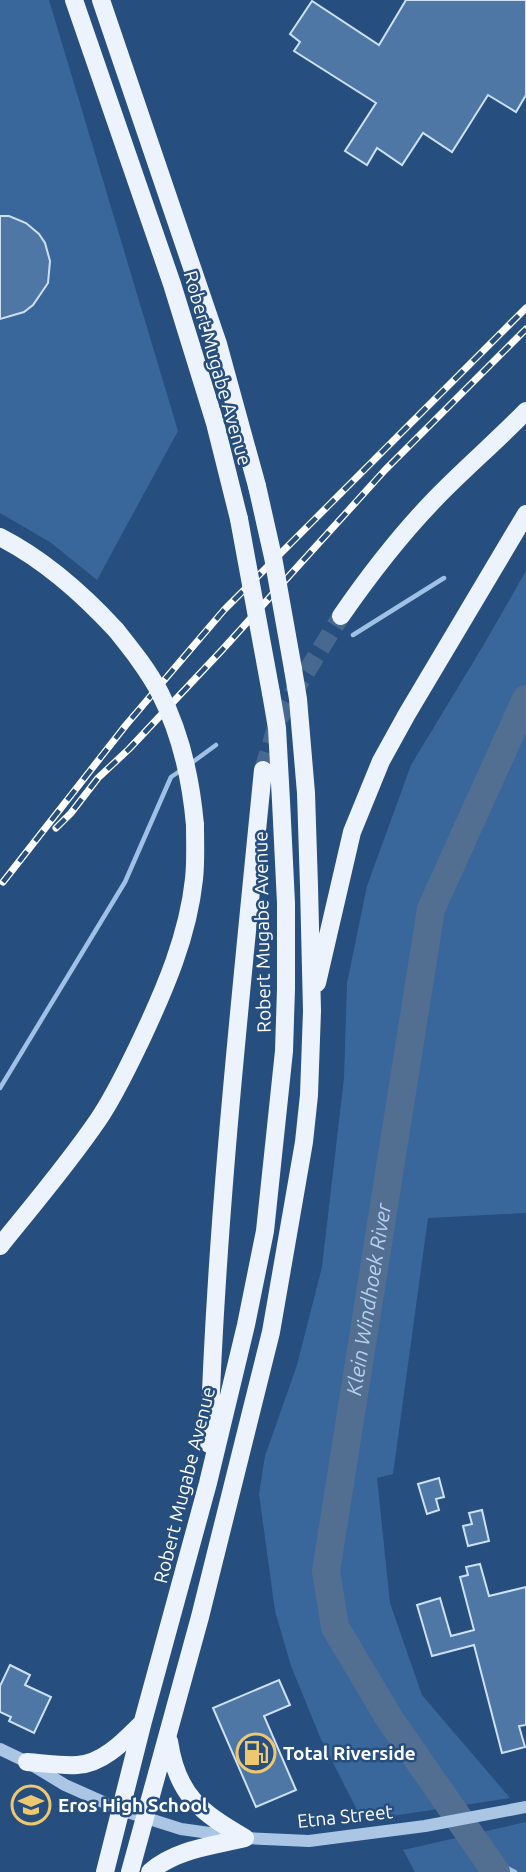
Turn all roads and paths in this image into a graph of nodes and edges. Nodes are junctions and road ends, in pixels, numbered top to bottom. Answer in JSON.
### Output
{"nodes":[{"id":1,"x":74,"y":0,"type":"edge"},
{"id":2,"x":102,"y":0,"type":"edge"},
{"id":3,"x":526,"y":411,"type":"edge"},
{"id":4,"x":526,"y":514,"type":"edge"},
{"id":5,"x":0,"y":537,"type":"edge"},
{"id":6,"x":341,"y":616,"type":"tunnel mouth"},
{"id":7,"x":263,"y":770,"type":"tunnel mouth"},
{"id":8,"x":312,"y":1011,"type":"junction"},
{"id":9,"x":0,"y":1246,"type":"edge"},
{"id":10,"x":208,"y":1483,"type":"junction"},
{"id":11,"x":144,"y":1721,"type":"junction"},
{"id":12,"x":171,"y":1725,"type":"junction"},
{"id":13,"x":0,"y":1749,"type":"edge"},
{"id":14,"x":27,"y":1762,"type":"junction"},
{"id":15,"x":526,"y":1807,"type":"edge"},
{"id":16,"x":121,"y":1810,"type":"junction"},
{"id":17,"x":145,"y":1818,"type":"junction"},
{"id":18,"x":245,"y":1838,"type":"junction"},
{"id":19,"x":105,"y":1872,"type":"edge"},
{"id":20,"x":131,"y":1872,"type":"edge"},
{"id":21,"x":150,"y":1872,"type":"edge"}],
"edges":[{"from":1,"to":10,"type":"main road","name":"Robert Mugabe Avenue","bridge":true},
{"from":2,"to":8,"type":"main road","name":"Robert Mugabe Avenue","bridge":true},
{"from":3,"to":6,"type":"main road"},
{"from":4,"to":8,"type":"main road"},
{"from":5,"to":9,"type":"main road","bridge":true},
{"from":7,"to":10,"type":"main road"},
{"from":8,"to":12,"type":"main road","name":"Robert Mugabe Avenue"},
{"from":10,"to":11,"type":"main road","name":"Robert Mugabe Avenue"},
{"from":11,"to":14,"type":"main road"},
{"from":11,"to":16,"type":"main road","name":"Robert Mugabe Avenue"},
{"from":12,"to":17,"type":"main road","name":"Robert Mugabe Avenue"},
{"from":12,"to":18,"type":"main road"},
{"from":13,"to":14,"type":"street","name":"Etna Street"},
{"from":14,"to":16,"type":"street","name":"Etna Street"},
{"from":15,"to":18,"type":"street","name":"Etna Street"},
{"from":16,"to":17,"type":"street","name":"Etna Street"},
{"from":16,"to":19,"type":"main road","name":"Robert Mugabe Avenue"},
{"from":17,"to":18,"type":"street","name":"Etna Street"},
{"from":17,"to":20,"type":"main road","name":"Robert Mugabe Avenue"},
{"from":18,"to":21,"type":"main road"}]}
